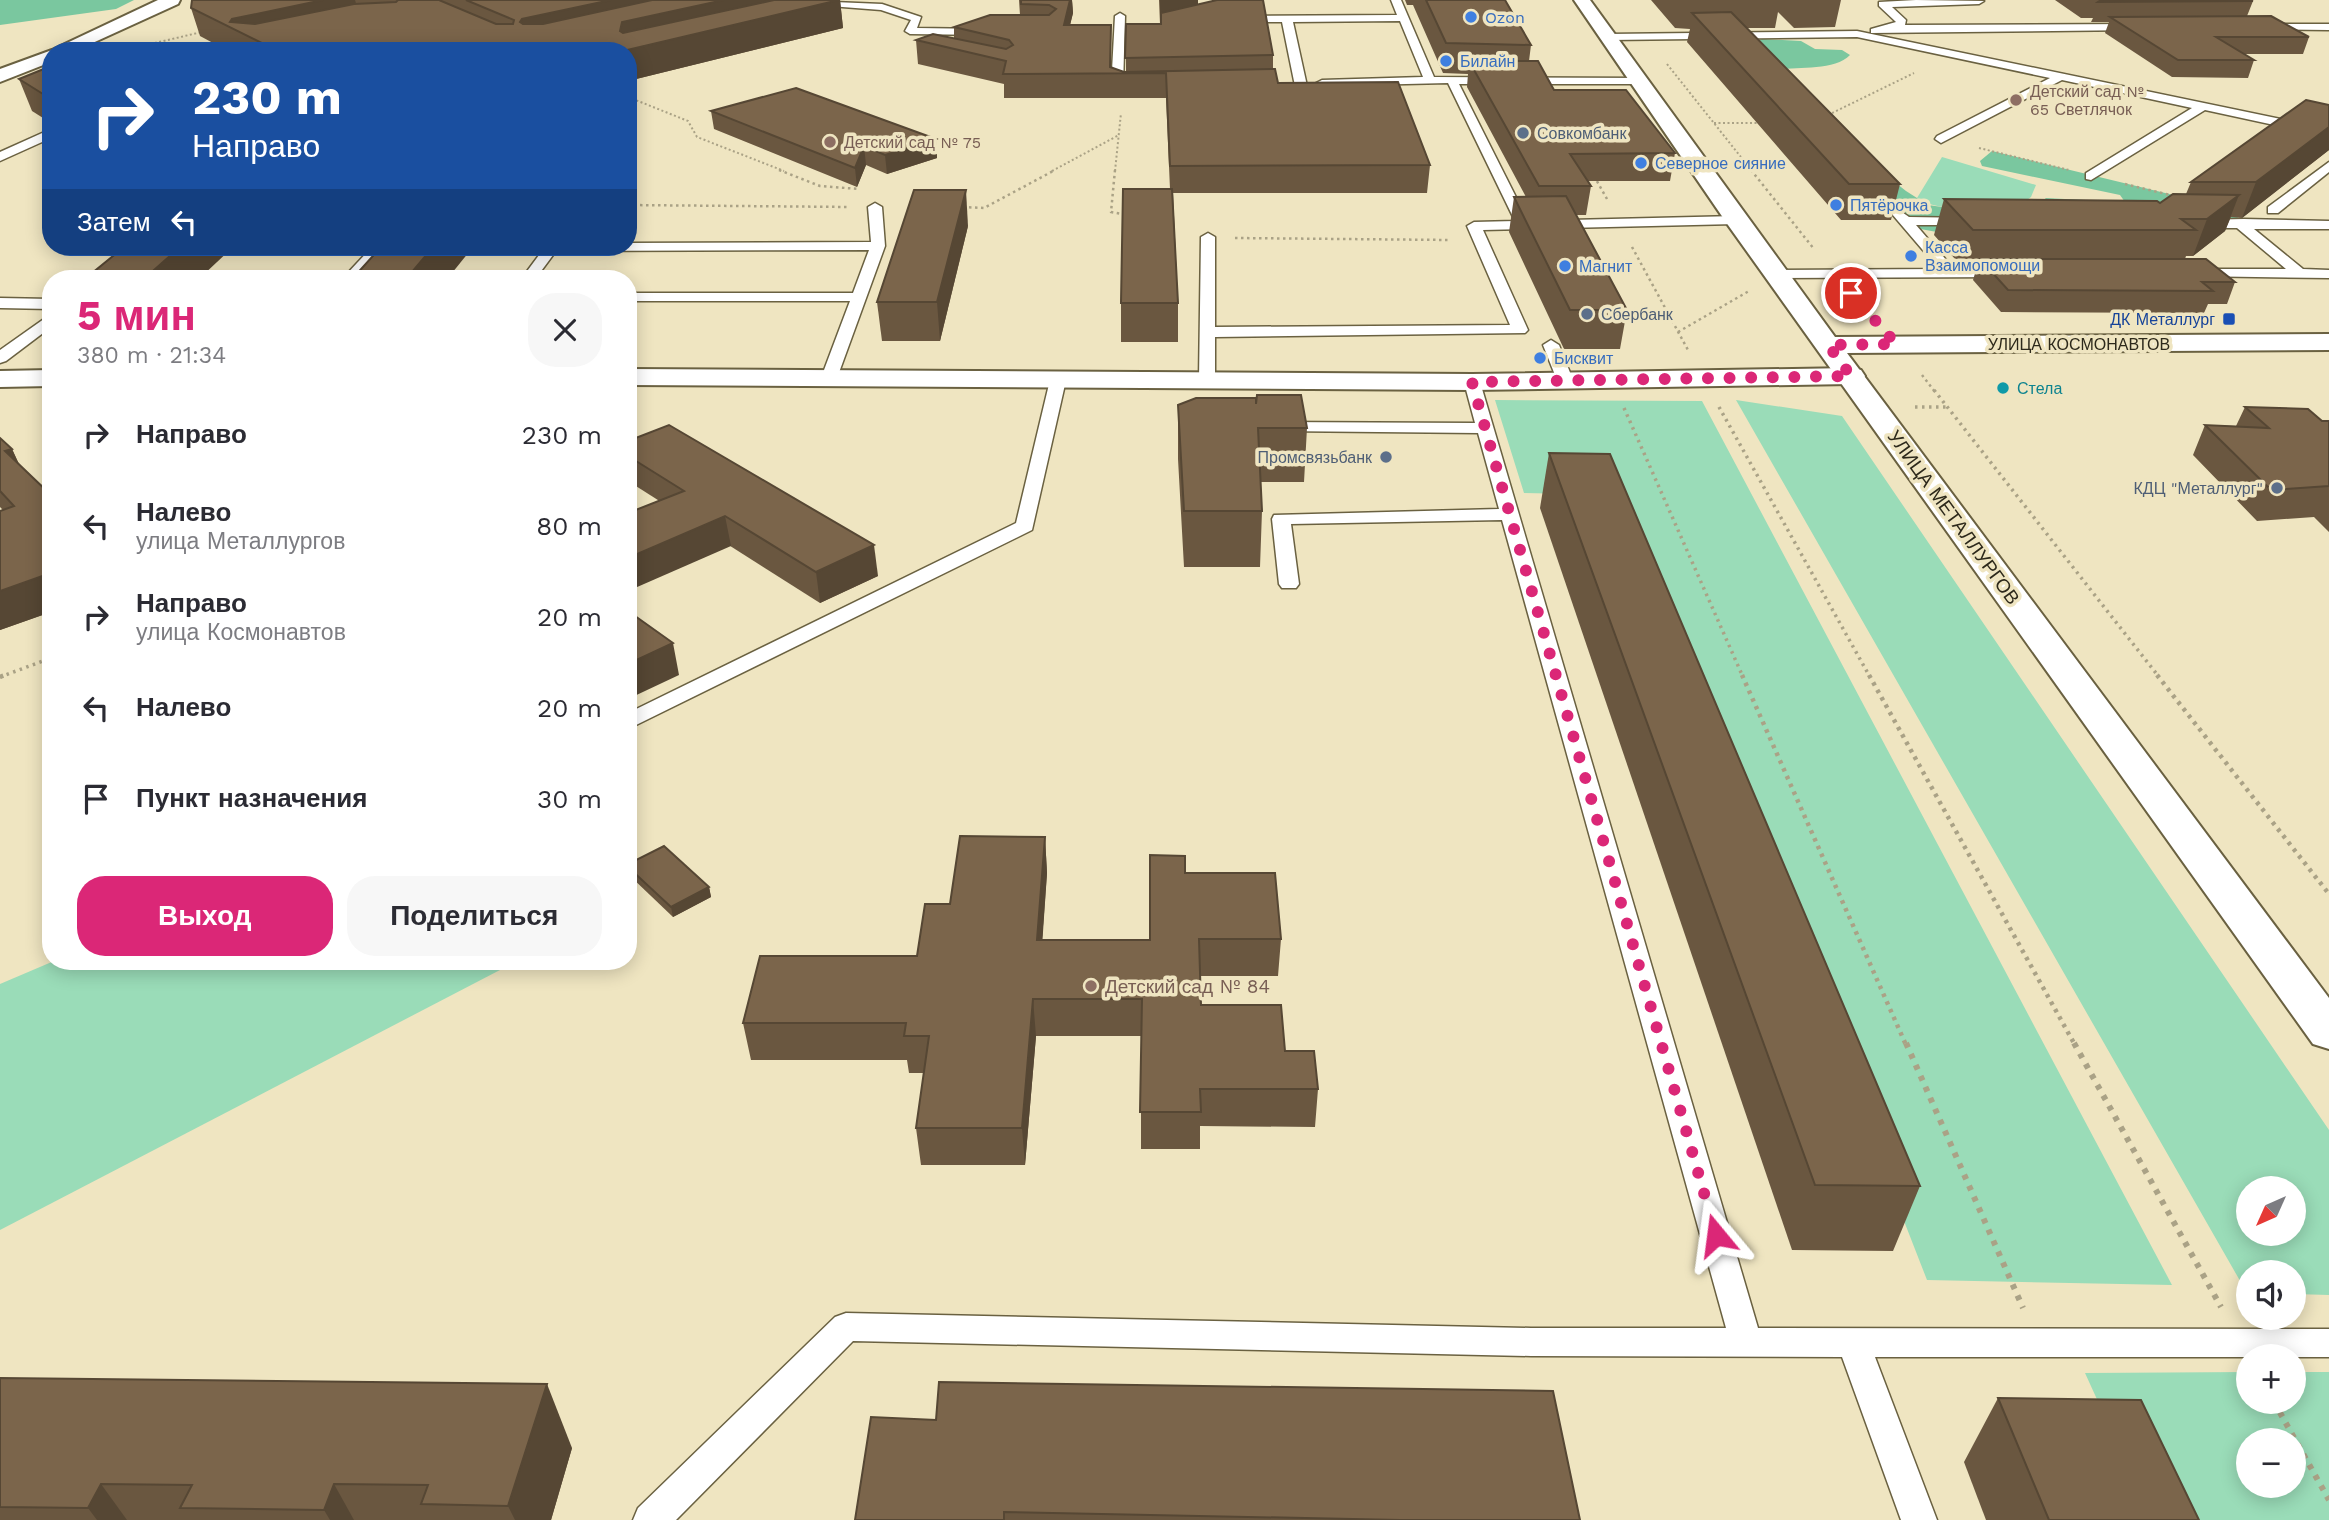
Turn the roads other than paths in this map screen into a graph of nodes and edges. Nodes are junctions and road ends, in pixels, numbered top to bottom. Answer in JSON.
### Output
{"nodes":[{"id":1,"x":172,"y":0,"type":"edge"},
{"id":2,"x":791,"y":0,"type":"edge"},
{"id":3,"x":1396,"y":0,"type":"edge"},
{"id":4,"x":1582,"y":0,"type":"edge"},
{"id":5,"x":1979,"y":1,"type":"edge"},
{"id":6,"x":856,"y":4,"type":"junction"},
{"id":7,"x":816,"y":14,"type":"dead end"},
{"id":8,"x":1120,"y":16,"type":"dead end"},
{"id":9,"x":1404,"y":18,"type":"junction"},
{"id":10,"x":1228,"y":19,"type":"edge"},
{"id":11,"x":1287,"y":19,"type":"junction"},
{"id":12,"x":1847,"y":26,"type":"dead end"},
{"id":13,"x":2152,"y":27,"type":"edge"},
{"id":14,"x":2247,"y":27,"type":"edge"},
{"id":15,"x":2329,"y":27,"type":"edge"},
{"id":16,"x":1893,"y":28,"type":"junction"},
{"id":17,"x":910,"y":31,"type":"junction"},
{"id":18,"x":993,"y":32,"type":"edge"},
{"id":19,"x":1857,"y":34,"type":"junction"},
{"id":20,"x":1609,"y":37,"type":"junction"},
{"id":21,"x":80,"y":42,"type":"edge"},
{"id":22,"x":900,"y":44,"type":"dead end"},
{"id":23,"x":42,"y":59,"type":"edge"},
{"id":24,"x":0,"y":76,"type":"edge"},
{"id":25,"x":2060,"y":77,"type":"junction"},
{"id":26,"x":1430,"y":80,"type":"junction"},
{"id":27,"x":1452,"y":80,"type":"junction"},
{"id":28,"x":1641,"y":81,"type":"junction"},
{"id":29,"x":1137,"y":91,"type":"edge"},
{"id":30,"x":2202,"y":107,"type":"junction"},
{"id":31,"x":2329,"y":133,"type":"edge"},
{"id":32,"x":1941,"y":139,"type":"dead end"},
{"id":33,"x":42,"y":140,"type":"edge"},
{"id":34,"x":0,"y":157,"type":"edge"},
{"id":35,"x":2329,"y":166,"type":"edge"},
{"id":36,"x":2091,"y":176,"type":"dead end"},
{"id":37,"x":1887,"y":201,"type":"edge"},
{"id":38,"x":875,"y":207,"type":"road end"},
{"id":39,"x":1736,"y":219,"type":"junction"},
{"id":40,"x":1905,"y":221,"type":"junction"},
{"id":41,"x":1989,"y":222,"type":"edge"},
{"id":42,"x":1523,"y":224,"type":"junction"},
{"id":43,"x":2184,"y":224,"type":"edge"},
{"id":44,"x":2240,"y":225,"type":"junction"},
{"id":45,"x":2329,"y":225,"type":"edge"},
{"id":46,"x":1208,"y":237,"type":"road end"},
{"id":47,"x":878,"y":246,"type":"junction"},
{"id":48,"x":637,"y":247,"type":"edge"},
{"id":49,"x":371,"y":256,"type":"edge"},
{"id":50,"x":358,"y":270,"type":"edge"},
{"id":51,"x":1949,"y":272,"type":"junction"},
{"id":52,"x":2017,"y":272,"type":"edge"},
{"id":53,"x":2178,"y":273,"type":"edge"},
{"id":54,"x":1777,"y":274,"type":"junction"},
{"id":55,"x":2300,"y":274,"type":"junction"},
{"id":56,"x":2329,"y":274,"type":"edge"},
{"id":57,"x":637,"y":297,"type":"edge"},
{"id":58,"x":860,"y":297,"type":"junction"},
{"id":59,"x":0,"y":303,"type":"edge"},
{"id":60,"x":42,"y":303,"type":"edge"},
{"id":61,"x":42,"y":326,"type":"edge"},
{"id":62,"x":1520,"y":330,"type":"junction"},
{"id":63,"x":1207,"y":332,"type":"junction"},
{"id":64,"x":2329,"y":342,"type":"edge"},
{"id":65,"x":1828,"y":345,"type":"junction"},
{"id":66,"x":0,"y":358,"type":"edge"},
{"id":67,"x":1851,"y":376,"type":"junction"},
{"id":68,"x":637,"y":377,"type":"edge"},
{"id":69,"x":42,"y":378,"type":"edge"},
{"id":70,"x":829,"y":378,"type":"junction"},
{"id":71,"x":0,"y":379,"type":"edge"},
{"id":72,"x":1058,"y":380,"type":"junction"},
{"id":73,"x":1207,"y":380,"type":"junction"},
{"id":74,"x":1565,"y":380,"type":"junction"},
{"id":75,"x":1472,"y":382,"type":"junction"},
{"id":76,"x":1257,"y":425,"type":"edge"},
{"id":77,"x":1485,"y":428,"type":"junction"},
{"id":78,"x":1510,"y":514,"type":"junction"},
{"id":79,"x":1289,"y":584,"type":"dead end"},
{"id":80,"x":637,"y":718,"type":"edge"},
{"id":81,"x":2329,"y":1032,"type":"edge"},
{"id":82,"x":1746,"y":1342,"type":"junction"},
{"id":83,"x":1853,"y":1342,"type":"junction"},
{"id":84,"x":2329,"y":1343,"type":"edge"},
{"id":85,"x":651,"y":1520,"type":"edge"},
{"id":86,"x":1919,"y":1520,"type":"edge"}],
"edges":[{"from":1,"to":21,"type":"main road"},
{"from":2,"to":6,"type":"lane"},
{"from":3,"to":9,"type":"lane"},
{"from":4,"to":20,"type":"main road","name":"УЛИЦА МЕТАЛЛУРГОВ"},
{"from":5,"to":16,"type":"lane"},
{"from":6,"to":7,"type":"lane"},
{"from":6,"to":17,"type":"lane"},
{"from":8,"to":29,"type":"lane"},
{"from":9,"to":11,"type":"lane"},
{"from":9,"to":26,"type":"lane"},
{"from":10,"to":11,"type":"lane"},
{"from":11,"to":26,"type":"lane"},
{"from":12,"to":19,"type":"lane"},
{"from":13,"to":16,"type":"lane"},
{"from":14,"to":15,"type":"lane"},
{"from":16,"to":19,"type":"lane"},
{"from":17,"to":18,"type":"lane"},
{"from":17,"to":22,"type":"lane"},
{"from":19,"to":20,"type":"lane"},
{"from":19,"to":25,"type":"lane"},
{"from":20,"to":28,"type":"main road","name":"УЛИЦА МЕТАЛЛУРГОВ"},
{"from":23,"to":24,"type":"main road"},
{"from":25,"to":30,"type":"lane"},
{"from":25,"to":32,"type":"lane"},
{"from":26,"to":27,"type":"lane"},
{"from":27,"to":28,"type":"lane"},
{"from":27,"to":42,"type":"lane"},
{"from":28,"to":39,"type":"main road","name":"УЛИЦА МЕТАЛЛУРГОВ"},
{"from":30,"to":31,"type":"lane"},
{"from":30,"to":36,"type":"lane"},
{"from":33,"to":34,"type":"lane"},
{"from":35,"to":44,"type":"lane"},
{"from":37,"to":40,"type":"lane"},
{"from":38,"to":47,"type":"lane"},
{"from":39,"to":42,"type":"lane"},
{"from":39,"to":54,"type":"main road","name":"УЛИЦА МЕТАЛЛУРГОВ"},
{"from":40,"to":41,"type":"lane"},
{"from":40,"to":51,"type":"lane"},
{"from":42,"to":62,"type":"lane"},
{"from":43,"to":44,"type":"lane"},
{"from":44,"to":45,"type":"lane"},
{"from":44,"to":55,"type":"lane"},
{"from":46,"to":63,"type":"lane"},
{"from":47,"to":48,"type":"lane"},
{"from":47,"to":58,"type":"lane"},
{"from":49,"to":50,"type":"lane"},
{"from":51,"to":52,"type":"lane"},
{"from":51,"to":54,"type":"lane"},
{"from":53,"to":55,"type":"lane"},
{"from":54,"to":65,"type":"main road","name":"УЛИЦА МЕТАЛЛУРГОВ"},
{"from":55,"to":56,"type":"lane"},
{"from":57,"to":58,"type":"lane"},
{"from":58,"to":70,"type":"lane"},
{"from":59,"to":60,"type":"lane"},
{"from":61,"to":66,"type":"lane"},
{"from":62,"to":63,"type":"lane"},
{"from":62,"to":74,"type":"lane"},
{"from":63,"to":73,"type":"lane"},
{"from":64,"to":65,"type":"main road","name":"УЛИЦА КОСМОНАВТОВ"},
{"from":65,"to":67,"type":"main road","name":"УЛИЦА МЕТАЛЛУРГОВ"},
{"from":67,"to":74,"type":"main road"},
{"from":67,"to":81,"type":"main road","name":"УЛИЦА МЕТАЛЛУРГОВ"},
{"from":68,"to":70,"type":"main road"},
{"from":69,"to":71,"type":"main road"},
{"from":70,"to":72,"type":"main road"},
{"from":72,"to":73,"type":"main road"},
{"from":72,"to":80,"type":"lane"},
{"from":73,"to":75,"type":"main road"},
{"from":74,"to":75,"type":"main road"},
{"from":75,"to":77,"type":"lane"},
{"from":76,"to":77,"type":"lane"},
{"from":77,"to":78,"type":"lane"},
{"from":78,"to":79,"type":"lane"},
{"from":78,"to":82,"type":"lane"},
{"from":82,"to":83,"type":"lane"},
{"from":82,"to":85,"type":"lane"},
{"from":83,"to":84,"type":"lane"},
{"from":83,"to":86,"type":"lane"}]}
